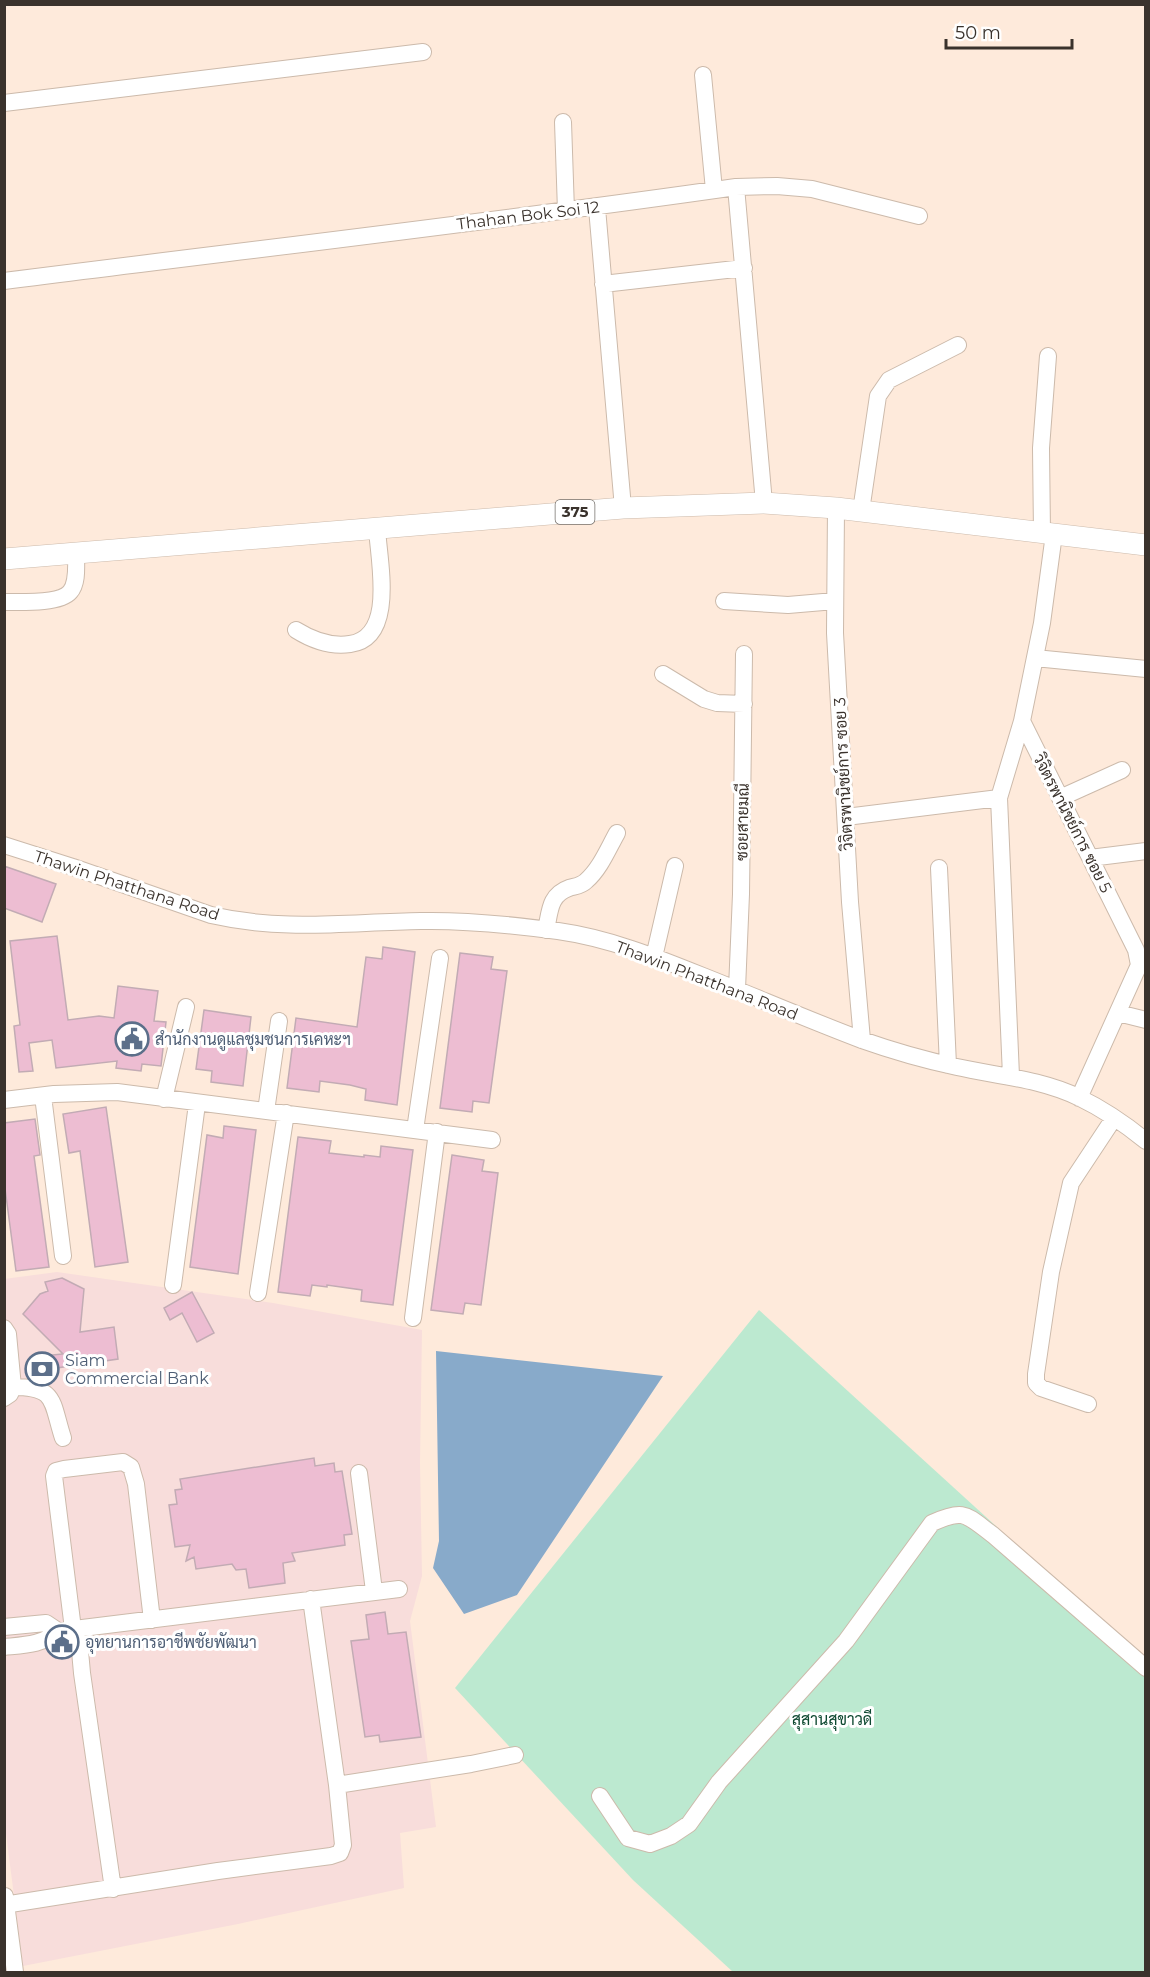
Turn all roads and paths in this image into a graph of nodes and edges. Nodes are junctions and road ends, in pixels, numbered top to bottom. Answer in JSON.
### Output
{"nodes":[{"id":1,"x":423,"y":52,"type":"dead end"},
{"id":2,"x":703,"y":75,"type":"dead end"},
{"id":3,"x":4,"y":103,"type":"edge"},
{"id":4,"x":563,"y":122,"type":"dead end"},
{"id":5,"x":736,"y":187,"type":"junction"},
{"id":6,"x":714,"y":190,"type":"junction"},
{"id":7,"x":597,"y":208,"type":"junction"},
{"id":8,"x":567,"y":211,"type":"junction"},
{"id":9,"x":919,"y":216,"type":"dead end"},
{"id":10,"x":744,"y":268,"type":"junction"},
{"id":11,"x":4,"y":282,"type":"edge"},
{"id":12,"x":603,"y":284,"type":"junction"},
{"id":13,"x":958,"y":345,"type":"dead end"},
{"id":14,"x":1048,"y":356,"type":"dead end"},
{"id":15,"x":764,"y":503,"type":"junction"},
{"id":16,"x":623,"y":508,"type":"junction"},
{"id":17,"x":836,"y":508,"type":"junction"},
{"id":18,"x":861,"y":511,"type":"junction"},
{"id":19,"x":377,"y":529,"type":"junction"},
{"id":20,"x":1048,"y":534,"type":"junction"},
{"id":21,"x":1146,"y":545,"type":"edge"},
{"id":22,"x":76,"y":554,"type":"junction"},
{"id":23,"x":4,"y":560,"type":"edge"},
{"id":24,"x":724,"y":601,"type":"dead end"},
{"id":25,"x":835,"y":601,"type":"junction"},
{"id":26,"x":4,"y":602,"type":"edge"},
{"id":27,"x":296,"y":630,"type":"dead end"},
{"id":28,"x":744,"y":654,"type":"dead end"},
{"id":29,"x":1035,"y":658,"type":"junction"},
{"id":30,"x":1146,"y":669,"type":"edge"},
{"id":31,"x":663,"y":674,"type":"dead end"},
{"id":32,"x":744,"y":704,"type":"junction"},
{"id":33,"x":1022,"y":722,"type":"junction"},
{"id":34,"x":1122,"y":770,"type":"dead end"},
{"id":35,"x":999,"y":798,"type":"junction"},
{"id":36,"x":1060,"y":798,"type":"junction"},
{"id":37,"x":846,"y":817,"type":"junction"},
{"id":38,"x":617,"y":833,"type":"dead end"},
{"id":39,"x":4,"y":845,"type":"edge"},
{"id":40,"x":1146,"y":851,"type":"edge"},
{"id":41,"x":1090,"y":858,"type":"junction"},
{"id":42,"x":675,"y":866,"type":"dead end"},
{"id":43,"x":939,"y":868,"type":"dead end"},
{"id":44,"x":546,"y":930,"type":"junction"},
{"id":45,"x":654,"y":957,"type":"junction"},
{"id":46,"x":440,"y":958,"type":"dead end"},
{"id":47,"x":1142,"y":965,"type":"edge"},
{"id":48,"x":737,"y":989,"type":"junction"},
{"id":49,"x":186,"y":1007,"type":"dead end"},
{"id":50,"x":1118,"y":1013,"type":"junction"},
{"id":51,"x":1146,"y":1020,"type":"edge"},
{"id":52,"x":279,"y":1021,"type":"dead end"},
{"id":53,"x":862,"y":1040,"type":"junction"},
{"id":54,"x":948,"y":1065,"type":"junction"},
{"id":55,"x":1011,"y":1076,"type":"junction"},
{"id":56,"x":5,"y":1096,"type":"edge"},
{"id":57,"x":43,"y":1096,"type":"junction"},
{"id":58,"x":1080,"y":1098,"type":"junction"},
{"id":59,"x":164,"y":1099,"type":"junction"},
{"id":60,"x":197,"y":1104,"type":"junction"},
{"id":61,"x":266,"y":1112,"type":"junction"},
{"id":62,"x":286,"y":1113,"type":"junction"},
{"id":63,"x":1114,"y":1118,"type":"junction"},
{"id":64,"x":415,"y":1130,"type":"junction"},
{"id":65,"x":437,"y":1132,"type":"junction"},
{"id":66,"x":492,"y":1140,"type":"dead end"},
{"id":67,"x":1146,"y":1141,"type":"edge"},
{"id":68,"x":63,"y":1256,"type":"dead end"},
{"id":69,"x":173,"y":1285,"type":"dead end"},
{"id":70,"x":258,"y":1293,"type":"dead end"},
{"id":71,"x":413,"y":1318,"type":"dead end"},
{"id":72,"x":4,"y":1328,"type":"edge"},
{"id":73,"x":9,"y":1392,"type":"edge"},
{"id":74,"x":1088,"y":1404,"type":"dead end"},
{"id":75,"x":63,"y":1438,"type":"dead end"},
{"id":76,"x":359,"y":1473,"type":"dead end"},
{"id":77,"x":399,"y":1588,"type":"dead end"},
{"id":78,"x":374,"y":1591,"type":"junction"},
{"id":79,"x":311,"y":1599,"type":"junction"},
{"id":80,"x":152,"y":1620,"type":"junction"},
{"id":81,"x":4,"y":1627,"type":"edge"},
{"id":82,"x":70,"y":1630,"type":"junction"},
{"id":83,"x":4,"y":1647,"type":"edge"},
{"id":84,"x":1146,"y":1668,"type":"edge"},
{"id":85,"x":515,"y":1755,"type":"dead end"},
{"id":86,"x":337,"y":1785,"type":"junction"},
{"id":87,"x":600,"y":1796,"type":"dead end"},
{"id":88,"x":113,"y":1889,"type":"junction"},
{"id":89,"x":5,"y":1902,"type":"edge"},
{"id":90,"x":15,"y":1972,"type":"edge"}],
"edges":[{"from":1,"to":3,"type":"street"},
{"from":2,"to":6,"type":"street"},
{"from":4,"to":8,"type":"street"},
{"from":5,"to":6,"type":"street","name":"Thahan Bok Soi 12"},
{"from":5,"to":9,"type":"street","name":"Thahan Bok Soi 12"},
{"from":5,"to":10,"type":"street"},
{"from":6,"to":7,"type":"street","name":"Thahan Bok Soi 12"},
{"from":7,"to":8,"type":"street","name":"Thahan Bok Soi 12"},
{"from":7,"to":12,"type":"street"},
{"from":8,"to":11,"type":"street","name":"Thahan Bok Soi 12"},
{"from":10,"to":12,"type":"street"},
{"from":10,"to":15,"type":"street"},
{"from":12,"to":16,"type":"street"},
{"from":13,"to":18,"type":"street"},
{"from":14,"to":20,"type":"street"},
{"from":15,"to":16,"type":"main road","number":"375"},
{"from":15,"to":17,"type":"main road","number":"375"},
{"from":16,"to":19,"type":"main road","number":"375"},
{"from":17,"to":18,"type":"main road","number":"375"},
{"from":17,"to":25,"type":"street","name":"วิจิตรพานิชย์การ ซอย 3"},
{"from":18,"to":20,"type":"main road","number":"375"},
{"from":19,"to":22,"type":"main road","number":"375"},
{"from":19,"to":27,"type":"street"},
{"from":20,"to":21,"type":"main road","number":"375"},
{"from":20,"to":29,"type":"street"},
{"from":22,"to":23,"type":"main road","number":"375"},
{"from":22,"to":26,"type":"street"},
{"from":24,"to":25,"type":"street"},
{"from":25,"to":37,"type":"street","name":"วิจิตรพานิชย์การ ซอย 3"},
{"from":28,"to":32,"type":"street","name":"ซอยสายมณี"},
{"from":29,"to":30,"type":"street"},
{"from":29,"to":33,"type":"street"},
{"from":31,"to":32,"type":"street"},
{"from":32,"to":48,"type":"street","name":"ซอยสายมณี"},
{"from":33,"to":35,"type":"street"},
{"from":33,"to":36,"type":"street","name":"วิจิตรพานิชย์การ ซอย 5"},
{"from":34,"to":36,"type":"street"},
{"from":35,"to":37,"type":"street"},
{"from":35,"to":55,"type":"street"},
{"from":36,"to":41,"type":"street","name":"วิจิตรพานิชย์การ ซอย 5"},
{"from":37,"to":53,"type":"street","name":"วิจิตรพานิชย์การ ซอย 3"},
{"from":38,"to":44,"type":"street"},
{"from":39,"to":44,"type":"street","name":"Thawin Phatthana Road"},
{"from":40,"to":41,"type":"street"},
{"from":41,"to":47,"type":"street","name":"วิจิตรพานิชย์การ ซอย 5"},
{"from":42,"to":45,"type":"street"},
{"from":43,"to":54,"type":"street"},
{"from":44,"to":45,"type":"street","name":"Thawin Phatthana Road"},
{"from":45,"to":48,"type":"street","name":"Thawin Phatthana Road"},
{"from":46,"to":64,"type":"street"},
{"from":47,"to":50,"type":"street","name":"วิจิตรพานิชย์การ ซอย 5"},
{"from":48,"to":53,"type":"street","name":"Thawin Phatthana Road"},
{"from":49,"to":59,"type":"street"},
{"from":50,"to":51,"type":"street"},
{"from":50,"to":58,"type":"street","name":"วิจิตรพานิชย์การ ซอย 5"},
{"from":52,"to":61,"type":"street"},
{"from":53,"to":54,"type":"street","name":"Thawin Phatthana Road"},
{"from":54,"to":55,"type":"street","name":"Thawin Phatthana Road"},
{"from":55,"to":58,"type":"street","name":"Thawin Phatthana Road"},
{"from":56,"to":57,"type":"street"},
{"from":57,"to":59,"type":"street"},
{"from":57,"to":68,"type":"street"},
{"from":58,"to":63,"type":"street","name":"Thawin Phatthana Road"},
{"from":59,"to":60,"type":"street"},
{"from":60,"to":61,"type":"street"},
{"from":60,"to":69,"type":"street"},
{"from":61,"to":62,"type":"street"},
{"from":62,"to":64,"type":"street"},
{"from":62,"to":70,"type":"street"},
{"from":63,"to":67,"type":"street","name":"Thawin Phatthana Road"},
{"from":63,"to":74,"type":"street"},
{"from":64,"to":65,"type":"street"},
{"from":65,"to":66,"type":"street"},
{"from":65,"to":71,"type":"street"},
{"from":72,"to":73,"type":"street"},
{"from":73,"to":75,"type":"street"},
{"from":76,"to":78,"type":"street"},
{"from":77,"to":78,"type":"street"},
{"from":78,"to":79,"type":"street"},
{"from":79,"to":80,"type":"street"},
{"from":79,"to":86,"type":"street"},
{"from":80,"to":82,"type":"street"},
{"from":80,"to":82,"type":"street"},
{"from":81,"to":82,"type":"street"},
{"from":82,"to":83,"type":"street"},
{"from":82,"to":88,"type":"street"},
{"from":84,"to":87,"type":"street"},
{"from":85,"to":86,"type":"street"},
{"from":86,"to":88,"type":"street"},
{"from":88,"to":89,"type":"street"},
{"from":89,"to":90,"type":"street"}]}
